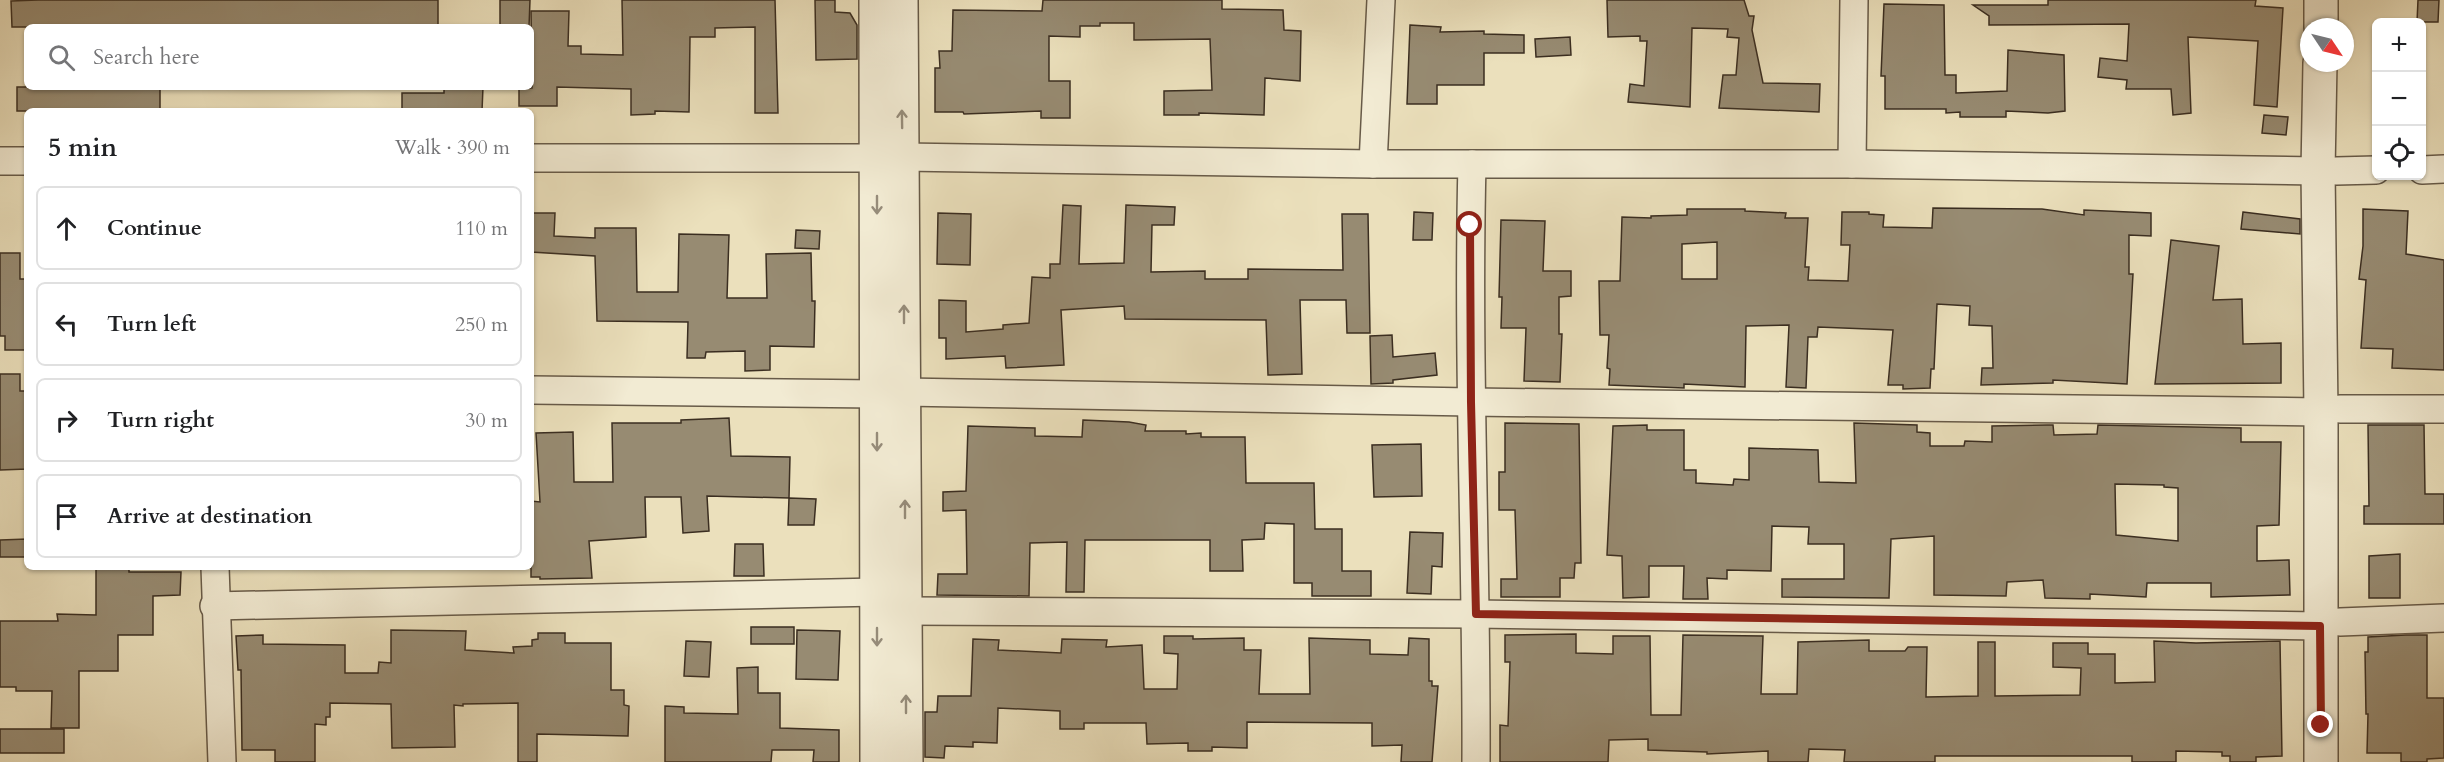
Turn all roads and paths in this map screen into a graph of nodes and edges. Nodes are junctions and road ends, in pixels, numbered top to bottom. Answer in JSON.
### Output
{"nodes":[{"id":1,"x":876,"y":0,"type":"edge"},
{"id":2,"x":901,"y":0,"type":"edge"},
{"id":3,"x":1381,"y":0,"type":"edge"},
{"id":4,"x":1854,"y":0,"type":"edge"},
{"id":5,"x":2321,"y":0,"type":"edge"},
{"id":6,"x":2337,"y":0,"type":"edge"},
{"id":7,"x":2321,"y":18,"type":"edge"},
{"id":8,"x":2336,"y":18,"type":"edge"},
{"id":9,"x":2321,"y":72,"type":"edge"},
{"id":10,"x":2335,"y":72,"type":"edge"},
{"id":11,"x":890,"y":157,"type":"junction"},
{"id":12,"x":534,"y":158,"type":"edge"},
{"id":13,"x":0,"y":161,"type":"edge"},
{"id":14,"x":24,"y":161,"type":"edge"},
{"id":15,"x":1373,"y":164,"type":"junction"},
{"id":16,"x":1472,"y":164,"type":"junction"},
{"id":17,"x":1852,"y":164,"type":"junction"},
{"id":18,"x":2444,"y":169,"type":"edge"},
{"id":19,"x":2372,"y":170,"type":"edge"},
{"id":20,"x":2426,"y":170,"type":"edge"},
{"id":21,"x":2327,"y":171,"type":"junction"},
{"id":22,"x":534,"y":390,"type":"edge"},
{"id":23,"x":890,"y":393,"type":"junction"},
{"id":24,"x":1471,"y":402,"type":"junction"},
{"id":25,"x":2444,"y":410,"type":"edge"},
{"id":26,"x":2330,"y":411,"type":"junction"},
{"id":27,"x":215,"y":570,"type":"edge"},
{"id":28,"x":877,"y":592,"type":"junction"},
{"id":29,"x":214,"y":606,"type":"junction"},
{"id":30,"x":905,"y":611,"type":"junction"},
{"id":31,"x":1476,"y":614,"type":"junction"},
{"id":32,"x":2444,"y":618,"type":"edge"},
{"id":33,"x":2330,"y":624,"type":"junction"},
{"id":34,"x":222,"y":762,"type":"edge"},
{"id":35,"x":877,"y":762,"type":"edge"},
{"id":36,"x":906,"y":762,"type":"edge"},
{"id":37,"x":1476,"y":762,"type":"edge"},
{"id":38,"x":2321,"y":762,"type":"edge"},
{"id":39,"x":2341,"y":762,"type":"edge"}],
"edges":[{"from":1,"to":11,"type":"street"},
{"from":11,"to":2,"type":"street","one_way":true},
{"from":3,"to":15,"type":"street"},
{"from":4,"to":17,"type":"street"},
{"from":5,"to":7,"type":"street"},
{"from":6,"to":8,"type":"street"},
{"from":9,"to":21,"type":"street"},
{"from":10,"to":21,"type":"street"},
{"from":11,"to":12,"type":"street"},
{"from":11,"to":15,"type":"street"},
{"from":11,"to":23,"type":"street"},
{"from":13,"to":14,"type":"street"},
{"from":15,"to":16,"type":"street"},
{"from":16,"to":17,"type":"street"},
{"from":16,"to":24,"type":"street"},
{"from":17,"to":21,"type":"street"},
{"from":18,"to":20,"type":"street"},
{"from":19,"to":21,"type":"street"},
{"from":21,"to":26,"type":"street"},
{"from":22,"to":23,"type":"street"},
{"from":23,"to":24,"type":"street"},
{"from":23,"to":28,"type":"street","one_way":true},
{"from":30,"to":23,"type":"street","one_way":true},
{"from":24,"to":26,"type":"street"},
{"from":24,"to":31,"type":"street"},
{"from":25,"to":26,"type":"street"},
{"from":26,"to":33,"type":"street"},
{"from":27,"to":29,"type":"street"},
{"from":28,"to":29,"type":"street"},
{"from":28,"to":35,"type":"street","one_way":true},
{"from":29,"to":34,"type":"street"},
{"from":30,"to":31,"type":"street"},
{"from":36,"to":30,"type":"street","one_way":true},
{"from":31,"to":33,"type":"street"},
{"from":31,"to":37,"type":"street"},
{"from":32,"to":33,"type":"street"},
{"from":33,"to":38,"type":"street"},
{"from":33,"to":39,"type":"street"}]}
